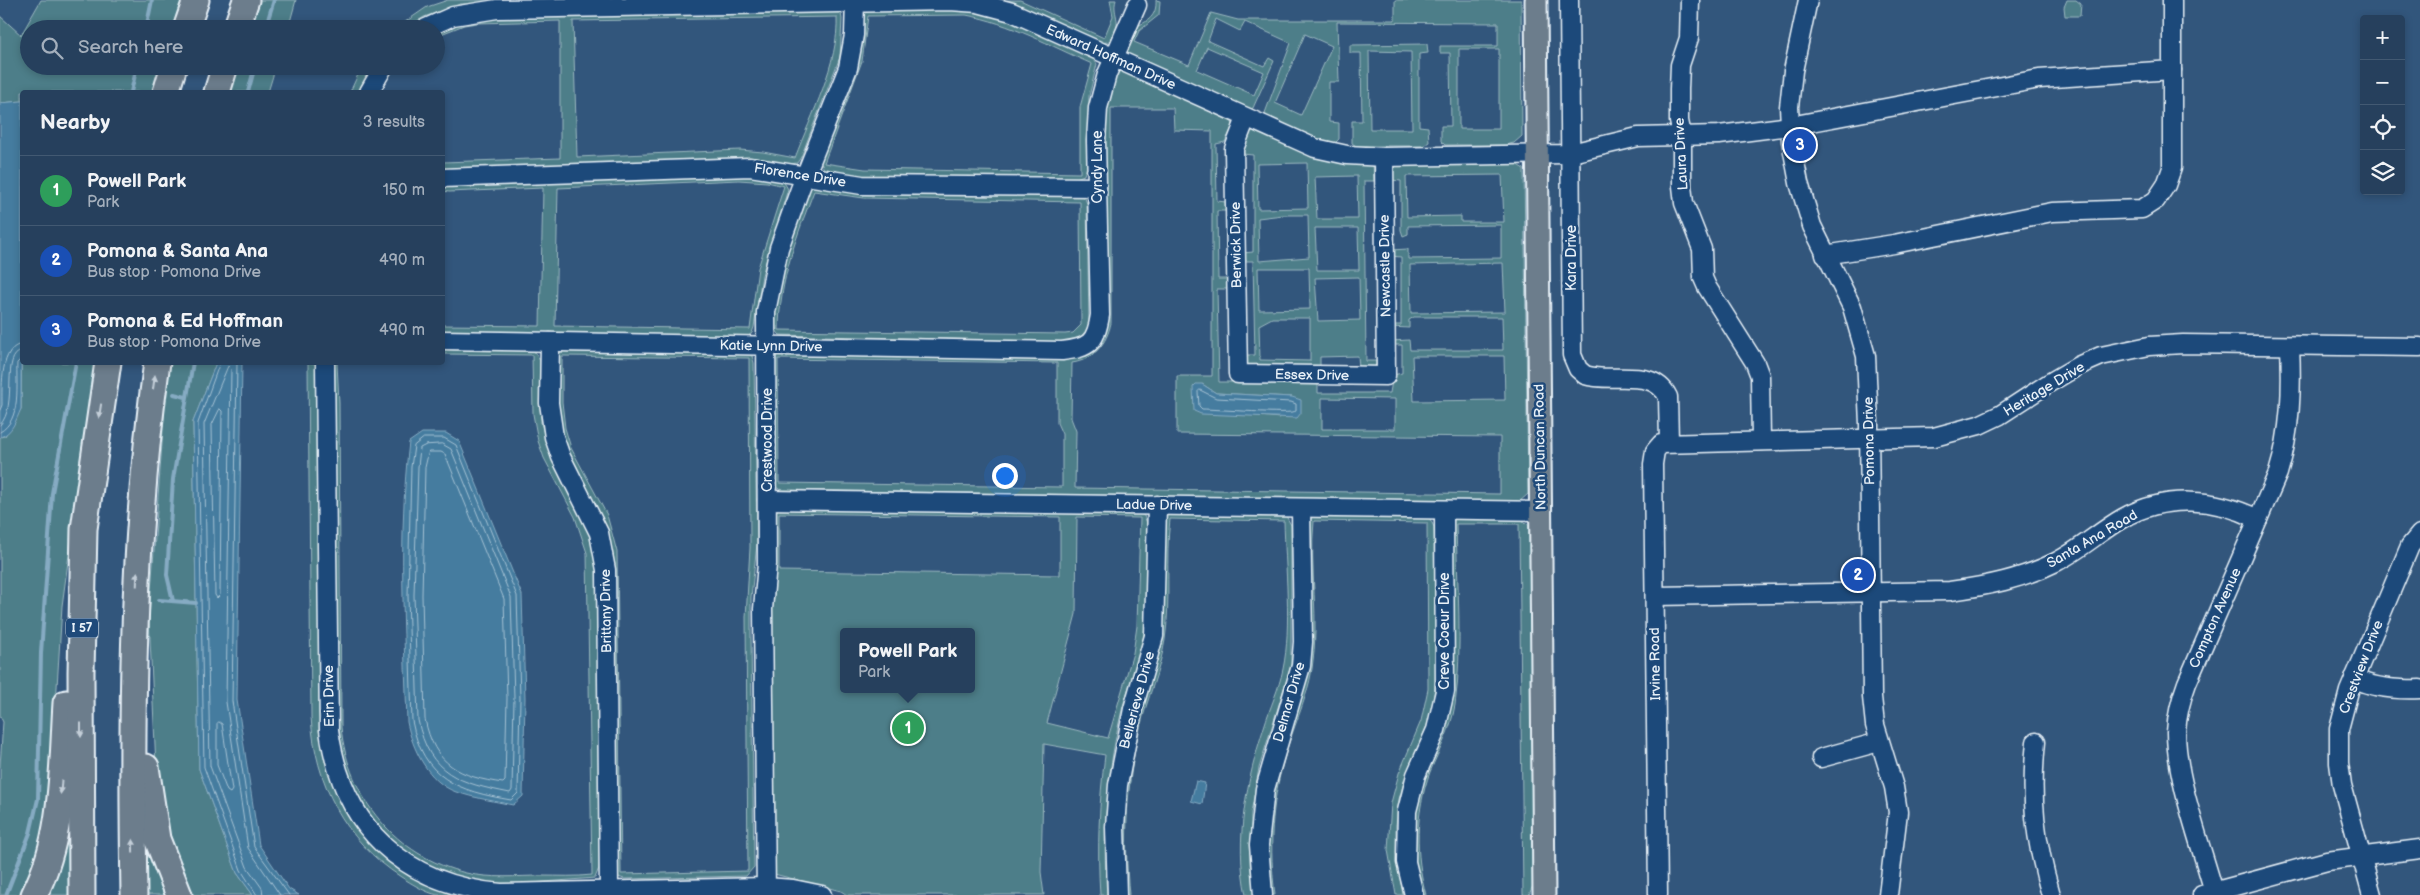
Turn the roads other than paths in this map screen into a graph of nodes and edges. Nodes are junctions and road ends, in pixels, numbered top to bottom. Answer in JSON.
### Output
{"nodes":[{"id":1,"x":196,"y":0,"type":"edge"},
{"id":2,"x":246,"y":0,"type":"edge"},
{"id":3,"x":1536,"y":0,"type":"edge"},
{"id":4,"x":1569,"y":0,"type":"edge"},
{"id":5,"x":1690,"y":0,"type":"edge"},
{"id":6,"x":1808,"y":0,"type":"edge"},
{"id":7,"x":2172,"y":0,"type":"edge"},
{"id":8,"x":855,"y":2,"type":"edge"},
{"id":9,"x":1137,"y":5,"type":"dead end"},
{"id":10,"x":189,"y":20,"type":"edge"},
{"id":11,"x":239,"y":20,"type":"edge"},
{"id":12,"x":444,"y":20,"type":"edge"},
{"id":13,"x":1114,"y":58,"type":"junction"},
{"id":14,"x":2172,"y":70,"type":"junction"},
{"id":15,"x":171,"y":75,"type":"edge"},
{"id":16,"x":222,"y":75,"type":"edge"},
{"id":17,"x":379,"y":75,"type":"edge"},
{"id":18,"x":167,"y":90,"type":"edge"},
{"id":19,"x":218,"y":90,"type":"edge"},
{"id":20,"x":370,"y":90,"type":"edge"},
{"id":21,"x":1246,"y":118,"type":"junction"},
{"id":22,"x":1790,"y":126,"type":"junction"},
{"id":23,"x":1682,"y":135,"type":"junction"},
{"id":24,"x":1570,"y":153,"type":"junction"},
{"id":25,"x":1537,"y":154,"type":"junction"},
{"id":26,"x":1384,"y":157,"type":"junction"},
{"id":27,"x":806,"y":175,"type":"junction"},
{"id":28,"x":445,"y":178,"type":"edge"},
{"id":29,"x":1097,"y":187,"type":"junction"},
{"id":30,"x":1825,"y":254,"type":"junction"},
{"id":31,"x":1095,"y":337,"type":"joint"},
{"id":32,"x":445,"y":340,"type":"edge"},
{"id":33,"x":550,"y":342,"type":"junction"},
{"id":34,"x":766,"y":346,"type":"junction"},
{"id":35,"x":2290,"y":346,"type":"junction"},
{"id":36,"x":2420,"y":347,"type":"edge"},
{"id":37,"x":108,"y":365,"type":"edge"},
{"id":38,"x":157,"y":365,"type":"edge"},
{"id":39,"x":325,"y":365,"type":"edge"},
{"id":40,"x":1238,"y":374,"type":"joint"},
{"id":41,"x":1386,"y":376,"type":"joint"},
{"id":42,"x":1870,"y":440,"type":"junction"},
{"id":43,"x":1761,"y":441,"type":"junction"},
{"id":44,"x":1670,"y":442,"type":"junction"},
{"id":45,"x":767,"y":500,"type":"junction"},
{"id":46,"x":1157,"y":505,"type":"junction"},
{"id":47,"x":1301,"y":508,"type":"junction"},
{"id":48,"x":1444,"y":510,"type":"junction"},
{"id":49,"x":1541,"y":511,"type":"junction"},
{"id":50,"x":2258,"y":519,"type":"junction"},
{"id":51,"x":84,"y":529,"type":"junction"},
{"id":52,"x":2420,"y":534,"type":"edge"},
{"id":53,"x":1870,"y":592,"type":"junction"},
{"id":54,"x":1655,"y":596,"type":"junction"},
{"id":55,"x":135,"y":619,"type":"junction"},
{"id":56,"x":2354,"y":678,"type":"junction"},
{"id":57,"x":2420,"y":689,"type":"edge"},
{"id":58,"x":1878,"y":742,"type":"junction"},
{"id":59,"x":2036,"y":742,"type":"dead end"},
{"id":60,"x":1821,"y":758,"type":"dead end"},
{"id":61,"x":2420,"y":849,"type":"edge"},
{"id":62,"x":2361,"y":855,"type":"junction"},
{"id":63,"x":609,"y":890,"type":"junction"},
{"id":64,"x":766,"y":891,"type":"edge"},
{"id":65,"x":2208,"y":893,"type":"edge"},
{"id":66,"x":540,"y":894,"type":"edge"},
{"id":67,"x":34,"y":895,"type":"edge"},
{"id":68,"x":82,"y":895,"type":"edge"},
{"id":69,"x":134,"y":895,"type":"edge"},
{"id":70,"x":179,"y":895,"type":"edge"},
{"id":71,"x":822,"y":895,"type":"edge"},
{"id":72,"x":1117,"y":895,"type":"edge"},
{"id":73,"x":1263,"y":895,"type":"edge"},
{"id":74,"x":1414,"y":895,"type":"edge"},
{"id":75,"x":1544,"y":895,"type":"edge"},
{"id":76,"x":1658,"y":895,"type":"edge"},
{"id":77,"x":1888,"y":895,"type":"edge"},
{"id":78,"x":2051,"y":895,"type":"edge"},
{"id":79,"x":2372,"y":895,"type":"edge"}],
"edges":[{"from":1,"to":10,"type":"highway"},
{"from":2,"to":11,"type":"highway"},
{"from":3,"to":25,"type":"main road","name":"North Duncan Road"},
{"from":4,"to":24,"type":"street","name":"Kara Drive"},
{"from":5,"to":23,"type":"street","name":"Laura Drive"},
{"from":6,"to":22,"type":"street","name":"Pomona Drive"},
{"from":7,"to":14,"type":"street"},
{"from":8,"to":12,"type":"street","name":"Edward Hoffman Drive"},
{"from":8,"to":13,"type":"street","name":"Edward Hoffman Drive"},
{"from":8,"to":27,"type":"street","name":"Crestwood Drive"},
{"from":9,"to":13,"type":"street","name":"Cyndy Lane"},
{"from":13,"to":21,"type":"street","name":"Edward Hoffman Drive"},
{"from":13,"to":29,"type":"street","name":"Cyndy Lane"},
{"from":14,"to":22,"type":"street","name":"Edward Hoffman Drive"},
{"from":14,"to":30,"type":"street"},
{"from":15,"to":18,"type":"highway"},
{"from":16,"to":19,"type":"highway"},
{"from":17,"to":20,"type":"street"},
{"from":21,"to":26,"type":"street","name":"Edward Hoffman Drive"},
{"from":21,"to":40,"type":"street","name":"Berwick Drive"},
{"from":22,"to":23,"type":"street","name":"Edward Hoffman Drive"},
{"from":22,"to":30,"type":"street","name":"Pomona Drive"},
{"from":23,"to":24,"type":"street","name":"Edward Hoffman Drive"},
{"from":23,"to":43,"type":"street","name":"Laura Drive"},
{"from":24,"to":25,"type":"street","name":"Edward Hoffman Drive"},
{"from":24,"to":44,"type":"street","name":"Kara Drive"},
{"from":25,"to":26,"type":"street","name":"Edward Hoffman Drive"},
{"from":25,"to":49,"type":"main road","name":"North Duncan Road"},
{"from":26,"to":41,"type":"street","name":"Newcastle Drive"},
{"from":27,"to":28,"type":"street","name":"Florence Drive"},
{"from":27,"to":29,"type":"street","name":"Florence Drive"},
{"from":27,"to":34,"type":"street","name":"Crestwood Drive"},
{"from":29,"to":31,"type":"street","name":"Cyndy Lane"},
{"from":30,"to":42,"type":"street","name":"Pomona Drive"},
{"from":31,"to":34,"type":"street","name":"Katie Lynn Drive"},
{"from":32,"to":33,"type":"street","name":"Katie Lynn Drive"},
{"from":33,"to":34,"type":"street","name":"Katie Lynn Drive"},
{"from":33,"to":63,"type":"street","name":"Brittany Drive"},
{"from":34,"to":45,"type":"street","name":"Crestwood Drive"},
{"from":35,"to":36,"type":"street","name":"Heritage Drive"},
{"from":35,"to":42,"type":"street","name":"Heritage Drive"},
{"from":35,"to":50,"type":"street","name":"Compton Avenue"},
{"from":37,"to":51,"type":"highway","number":"I 57","one_way":true},
{"from":55,"to":38,"type":"highway","one_way":true},
{"from":39,"to":66,"type":"street","name":"Erin Drive"},
{"from":40,"to":41,"type":"street","name":"Essex Drive"},
{"from":42,"to":43,"type":"street","name":"Heritage Drive"},
{"from":42,"to":53,"type":"street","name":"Pomona Drive"},
{"from":43,"to":44,"type":"street","name":"Heritage Drive"},
{"from":44,"to":54,"type":"street","name":"Irvine Road"},
{"from":45,"to":46,"type":"street","name":"Ladue Drive"},
{"from":45,"to":64,"type":"street","name":"Crestwood Drive"},
{"from":46,"to":47,"type":"street","name":"Ladue Drive"},
{"from":46,"to":72,"type":"street","name":"Bellerieve Drive"},
{"from":47,"to":48,"type":"street","name":"Ladue Drive"},
{"from":47,"to":73,"type":"street","name":"Delmar Drive"},
{"from":48,"to":49,"type":"street","name":"Ladue Drive"},
{"from":48,"to":74,"type":"street","name":"Creve Coeur Drive"},
{"from":49,"to":75,"type":"main road","name":"North Duncan Road"},
{"from":50,"to":53,"type":"street","name":"Santa Ana Road"},
{"from":50,"to":65,"type":"street","name":"Compton Avenue"},
{"from":51,"to":67,"type":"highway","one_way":true},
{"from":51,"to":68,"type":"highway","number":"I 57","one_way":true},
{"from":52,"to":56,"type":"street","name":"Crestview Drive"},
{"from":53,"to":54,"type":"street","name":"Santa Ana Road"},
{"from":53,"to":58,"type":"street","name":"Pomona Drive"},
{"from":54,"to":76,"type":"street","name":"Irvine Road"},
{"from":69,"to":55,"type":"highway","one_way":true},
{"from":55,"to":70,"type":"highway"},
{"from":56,"to":57,"type":"street"},
{"from":56,"to":62,"type":"street","name":"Crestview Drive"},
{"from":58,"to":60,"type":"street"},
{"from":58,"to":77,"type":"street","name":"Pomona Drive"},
{"from":59,"to":78,"type":"street"},
{"from":61,"to":62,"type":"street"},
{"from":62,"to":65,"type":"street"},
{"from":62,"to":79,"type":"street","name":"Crestview Drive"},
{"from":63,"to":64,"type":"street","name":"Erin Drive"},
{"from":63,"to":66,"type":"street","name":"Erin Drive"},
{"from":64,"to":71,"type":"street","name":"Erin Drive"}]}
